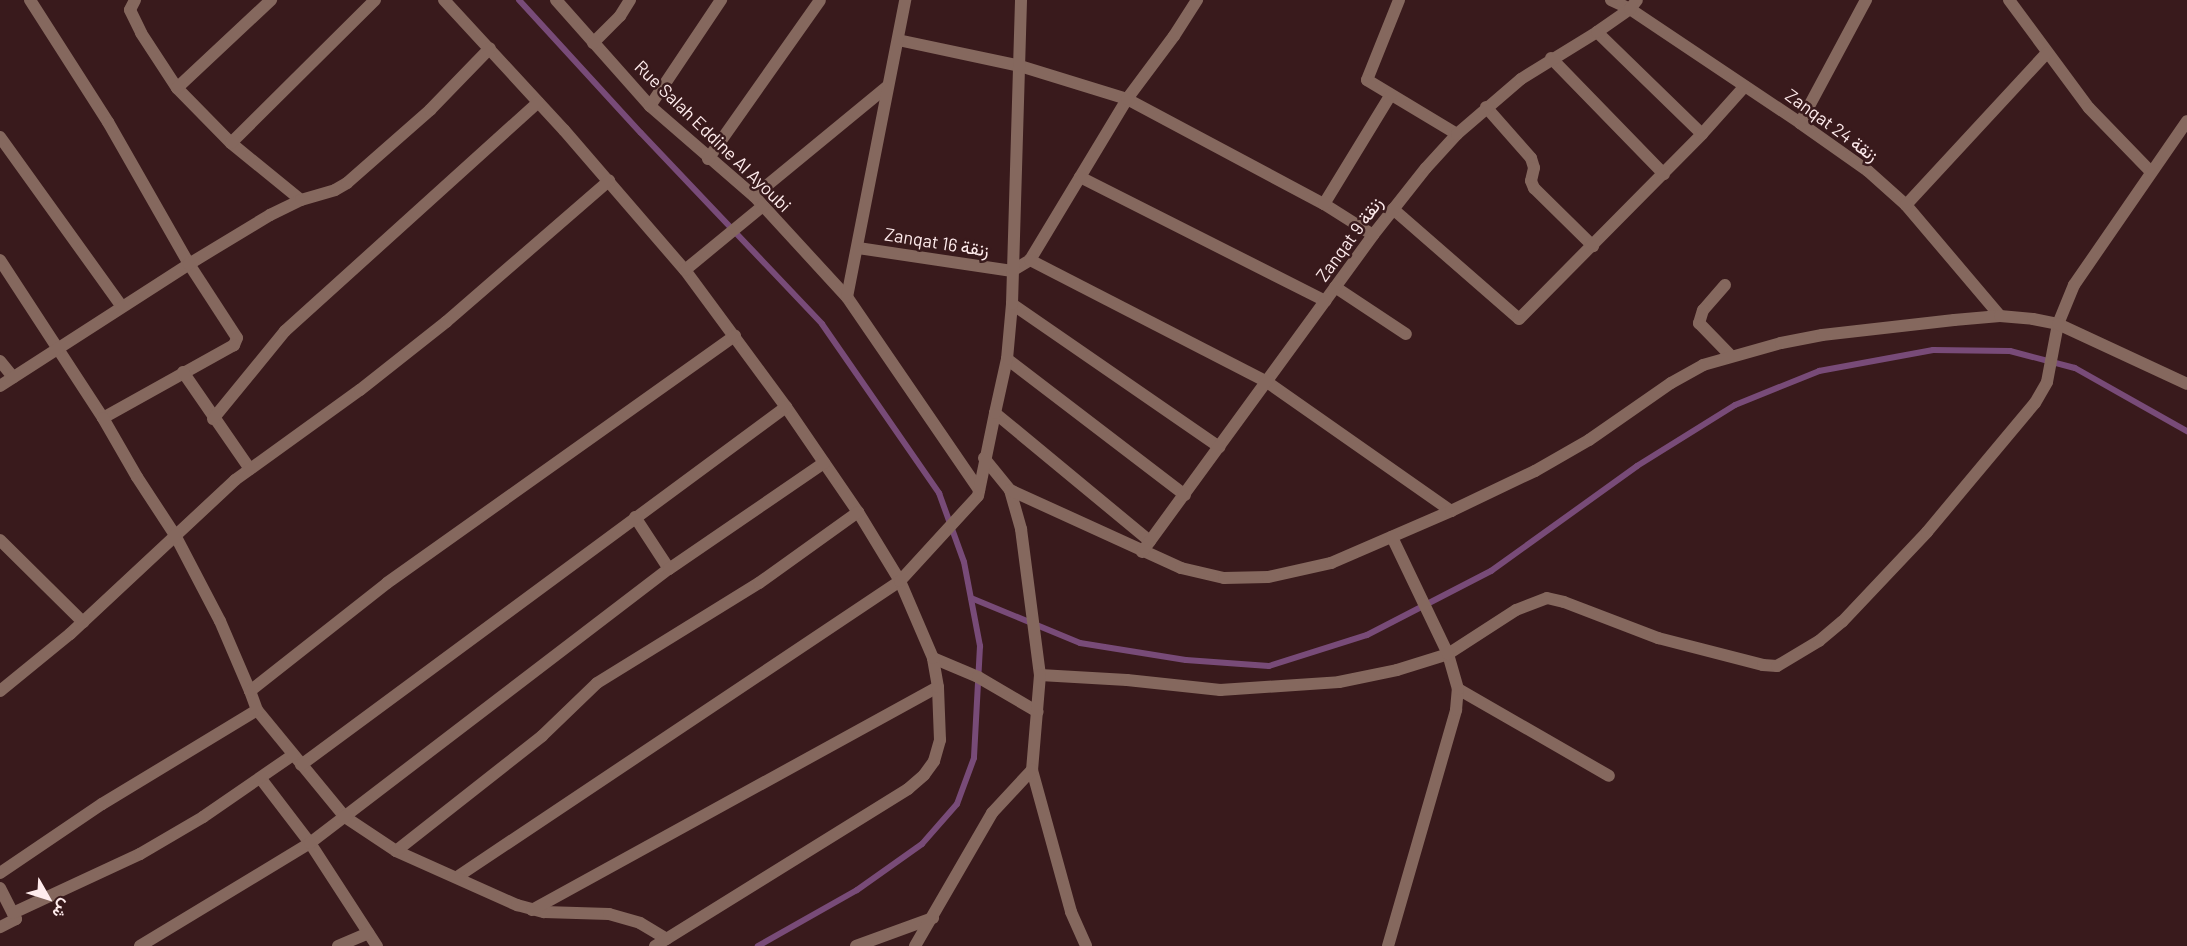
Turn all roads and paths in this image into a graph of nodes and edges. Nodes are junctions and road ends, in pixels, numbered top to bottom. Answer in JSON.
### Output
{"nodes":[{"id":1,"x":30,"y":0,"type":"edge"},
{"id":2,"x":135,"y":0,"type":"edge"},
{"id":3,"x":271,"y":0,"type":"edge"},
{"id":4,"x":375,"y":0,"type":"edge"},
{"id":5,"x":444,"y":0,"type":"edge"},
{"id":6,"x":556,"y":0,"type":"edge"},
{"id":7,"x":630,"y":0,"type":"edge"},
{"id":8,"x":721,"y":0,"type":"edge"},
{"id":9,"x":820,"y":0,"type":"edge"},
{"id":10,"x":905,"y":0,"type":"edge"},
{"id":11,"x":1021,"y":0,"type":"edge"},
{"id":12,"x":1197,"y":0,"type":"edge"},
{"id":13,"x":1399,"y":0,"type":"edge"},
{"id":14,"x":1611,"y":0,"type":"edge"},
{"id":15,"x":1866,"y":0,"type":"edge"},
{"id":16,"x":2009,"y":0,"type":"edge"},
{"id":17,"x":1633,"y":4,"type":"edge"},
{"id":18,"x":1597,"y":32,"type":"junction"},
{"id":19,"x":898,"y":40,"type":"junction"},
{"id":20,"x":593,"y":43,"type":"junction"},
{"id":21,"x":490,"y":48,"type":"junction"},
{"id":22,"x":2047,"y":53,"type":"junction"},
{"id":23,"x":1551,"y":58,"type":"junction"},
{"id":24,"x":1020,"y":66,"type":"junction"},
{"id":25,"x":888,"y":86,"type":"junction"},
{"id":26,"x":1745,"y":86,"type":"junction"},
{"id":27,"x":177,"y":88,"type":"junction"},
{"id":28,"x":1390,"y":96,"type":"junction"},
{"id":29,"x":1127,"y":99,"type":"junction"},
{"id":30,"x":538,"y":102,"type":"junction"},
{"id":31,"x":650,"y":106,"type":"junction"},
{"id":32,"x":1486,"y":107,"type":"junction"},
{"id":33,"x":2187,"y":121,"type":"edge"},
{"id":34,"x":1800,"y":123,"type":"junction"},
{"id":35,"x":1456,"y":134,"type":"junction"},
{"id":36,"x":1702,"y":134,"type":"junction"},
{"id":37,"x":0,"y":137,"type":"edge"},
{"id":38,"x":231,"y":143,"type":"junction"},
{"id":39,"x":708,"y":159,"type":"junction"},
{"id":40,"x":2150,"y":171,"type":"junction"},
{"id":41,"x":1664,"y":174,"type":"junction"},
{"id":42,"x":1080,"y":177,"type":"junction"},
{"id":43,"x":609,"y":181,"type":"junction"},
{"id":44,"x":754,"y":196,"type":"junction"},
{"id":45,"x":301,"y":200,"type":"junction"},
{"id":46,"x":1324,"y":204,"type":"junction"},
{"id":47,"x":1906,"y":205,"type":"junction"},
{"id":48,"x":763,"y":206,"type":"junction"},
{"id":49,"x":1393,"y":209,"type":"junction"},
{"id":50,"x":1373,"y":235,"type":"junction"},
{"id":51,"x":1593,"y":246,"type":"junction"},
{"id":52,"x":858,"y":248,"type":"junction"},
{"id":53,"x":0,"y":260,"type":"edge"},
{"id":54,"x":1030,"y":260,"type":"junction"},
{"id":55,"x":189,"y":264,"type":"junction"},
{"id":56,"x":685,"y":270,"type":"junction"},
{"id":57,"x":1012,"y":271,"type":"junction"},
{"id":58,"x":1725,"y":285,"type":"dead end"},
{"id":59,"x":1335,"y":287,"type":"junction"},
{"id":60,"x":847,"y":297,"type":"junction"},
{"id":61,"x":1326,"y":301,"type":"junction"},
{"id":62,"x":1012,"y":304,"type":"junction"},
{"id":63,"x":122,"y":307,"type":"junction"},
{"id":64,"x":2000,"y":316,"type":"junction"},
{"id":65,"x":2058,"y":324,"type":"junction"},
{"id":66,"x":1406,"y":334,"type":"dead end"},
{"id":67,"x":735,"y":336,"type":"junction"},
{"id":68,"x":57,"y":349,"type":"junction"},
{"id":69,"x":1731,"y":356,"type":"junction"},
{"id":70,"x":1007,"y":359,"type":"junction"},
{"id":71,"x":0,"y":361,"type":"edge"},
{"id":72,"x":183,"y":372,"type":"junction"},
{"id":73,"x":13,"y":377,"type":"junction"},
{"id":74,"x":1267,"y":382,"type":"junction"},
{"id":75,"x":2187,"y":384,"type":"edge"},
{"id":76,"x":0,"y":386,"type":"edge"},
{"id":77,"x":786,"y":407,"type":"junction"},
{"id":78,"x":995,"y":413,"type":"junction"},
{"id":79,"x":103,"y":418,"type":"junction"},
{"id":80,"x":213,"y":419,"type":"junction"},
{"id":81,"x":1219,"y":447,"type":"junction"},
{"id":82,"x":984,"y":458,"type":"junction"},
{"id":83,"x":824,"y":463,"type":"junction"},
{"id":84,"x":249,"y":469,"type":"junction"},
{"id":85,"x":1010,"y":490,"type":"junction"},
{"id":86,"x":978,"y":493,"type":"junction"},
{"id":87,"x":1185,"y":495,"type":"junction"},
{"id":88,"x":1451,"y":511,"type":"junction"},
{"id":89,"x":858,"y":512,"type":"junction"},
{"id":90,"x":635,"y":517,"type":"junction"},
{"id":91,"x":175,"y":535,"type":"junction"},
{"id":92,"x":1392,"y":537,"type":"junction"},
{"id":93,"x":0,"y":540,"type":"edge"},
{"id":94,"x":1150,"y":541,"type":"junction"},
{"id":95,"x":1142,"y":552,"type":"junction"},
{"id":96,"x":669,"y":569,"type":"junction"},
{"id":97,"x":900,"y":581,"type":"junction"},
{"id":98,"x":83,"y":622,"type":"junction"},
{"id":99,"x":1448,"y":654,"type":"junction"},
{"id":100,"x":933,"y":658,"type":"junction"},
{"id":101,"x":1040,"y":675,"type":"junction"},
{"id":102,"x":938,"y":687,"type":"junction"},
{"id":103,"x":1458,"y":689,"type":"junction"},
{"id":104,"x":0,"y":691,"type":"edge"},
{"id":105,"x":250,"y":691,"type":"junction"},
{"id":106,"x":257,"y":710,"type":"junction"},
{"id":107,"x":1038,"y":712,"type":"junction"},
{"id":108,"x":297,"y":760,"type":"junction"},
{"id":109,"x":1032,"y":770,"type":"junction"},
{"id":110,"x":1609,"y":776,"type":"dead end"},
{"id":111,"x":261,"y":779,"type":"junction"},
{"id":112,"x":345,"y":817,"type":"junction"},
{"id":113,"x":310,"y":843,"type":"junction"},
{"id":114,"x":396,"y":851,"type":"junction"},
{"id":115,"x":0,"y":873,"type":"edge"},
{"id":116,"x":457,"y":877,"type":"junction"},
{"id":117,"x":0,"y":888,"type":"edge"},
{"id":118,"x":532,"y":910,"type":"junction"},
{"id":119,"x":13,"y":913,"type":"junction"},
{"id":120,"x":933,"y":918,"type":"junction"},
{"id":121,"x":0,"y":927,"type":"edge"},
{"id":122,"x":368,"y":933,"type":"junction"},
{"id":123,"x":667,"y":939,"type":"junction"},
{"id":124,"x":140,"y":946,"type":"edge"},
{"id":125,"x":338,"y":946,"type":"edge"},
{"id":126,"x":377,"y":946,"type":"edge"},
{"id":127,"x":656,"y":946,"type":"edge"},
{"id":128,"x":856,"y":946,"type":"edge"},
{"id":129,"x":915,"y":946,"type":"edge"},
{"id":130,"x":1086,"y":946,"type":"edge"},
{"id":131,"x":1388,"y":946,"type":"edge"}],
"edges":[{"from":1,"to":55,"type":"street"},
{"from":2,"to":27,"type":"street"},
{"from":3,"to":27,"type":"street"},
{"from":4,"to":38,"type":"street"},
{"from":5,"to":21,"type":"street"},
{"from":6,"to":20,"type":"street","name":"Rue Salah Eddine Al Ayoubi"},
{"from":7,"to":20,"type":"street"},
{"from":8,"to":31,"type":"street"},
{"from":9,"to":39,"type":"street"},
{"from":10,"to":19,"type":"street"},
{"from":11,"to":24,"type":"street"},
{"from":12,"to":29,"type":"street"},
{"from":13,"to":28,"type":"street"},
{"from":14,"to":17,"type":"street","name":"Zanqat 24 زنقة"},
{"from":15,"to":34,"type":"street"},
{"from":16,"to":22,"type":"street"},
{"from":17,"to":18,"type":"street","name":"Zanqat 9 زنقة"},
{"from":17,"to":26,"type":"street","name":"Zanqat 24 زنقة"},
{"from":18,"to":23,"type":"street","name":"Zanqat 9 زنقة"},
{"from":18,"to":36,"type":"street"},
{"from":19,"to":24,"type":"street"},
{"from":19,"to":25,"type":"street"},
{"from":20,"to":31,"type":"street","name":"Rue Salah Eddine Al Ayoubi"},
{"from":21,"to":30,"type":"street"},
{"from":21,"to":45,"type":"street"},
{"from":22,"to":40,"type":"street"},
{"from":22,"to":47,"type":"street"},
{"from":23,"to":32,"type":"street","name":"Zanqat 9 زنقة"},
{"from":23,"to":41,"type":"street"},
{"from":24,"to":29,"type":"street"},
{"from":24,"to":57,"type":"street"},
{"from":25,"to":44,"type":"street"},
{"from":25,"to":52,"type":"street"},
{"from":26,"to":34,"type":"street","name":"Zanqat 24 زنقة"},
{"from":26,"to":36,"type":"street"},
{"from":27,"to":38,"type":"street"},
{"from":28,"to":35,"type":"street"},
{"from":28,"to":46,"type":"street"},
{"from":29,"to":42,"type":"street"},
{"from":29,"to":46,"type":"street"},
{"from":30,"to":43,"type":"street"},
{"from":30,"to":80,"type":"street"},
{"from":31,"to":39,"type":"street","name":"Rue Salah Eddine Al Ayoubi"},
{"from":32,"to":35,"type":"street","name":"Zanqat 9 زنقة"},
{"from":32,"to":51,"type":"street"},
{"from":33,"to":40,"type":"street"},
{"from":34,"to":47,"type":"street","name":"Zanqat 24 زنقة"},
{"from":35,"to":49,"type":"street","name":"Zanqat 9 زنقة"},
{"from":36,"to":41,"type":"street"},
{"from":37,"to":63,"type":"street"},
{"from":38,"to":45,"type":"street"},
{"from":39,"to":44,"type":"street","name":"Rue Salah Eddine Al Ayoubi"},
{"from":40,"to":65,"type":"street"},
{"from":41,"to":51,"type":"street"},
{"from":42,"to":54,"type":"street"},
{"from":42,"to":61,"type":"street"},
{"from":43,"to":56,"type":"street"},
{"from":43,"to":84,"type":"street"},
{"from":44,"to":48,"type":"street","name":"Rue Salah Eddine Al Ayoubi"},
{"from":45,"to":55,"type":"street"},
{"from":46,"to":50,"type":"street"},
{"from":47,"to":64,"type":"street","name":"Zanqat 24 زنقة"},
{"from":48,"to":56,"type":"street"},
{"from":48,"to":60,"type":"street","name":"Rue Salah Eddine Al Ayoubi"},
{"from":49,"to":50,"type":"street","name":"Zanqat 9 زنقة"},
{"from":49,"to":51,"type":"street"},
{"from":50,"to":59,"type":"street","name":"Zanqat 9 زنقة"},
{"from":52,"to":57,"type":"street","name":"Zanqat 16 زنقة"},
{"from":52,"to":60,"type":"street"},
{"from":53,"to":68,"type":"street"},
{"from":54,"to":57,"type":"street"},
{"from":54,"to":74,"type":"street"},
{"from":55,"to":63,"type":"street"},
{"from":55,"to":72,"type":"street"},
{"from":56,"to":67,"type":"street"},
{"from":57,"to":62,"type":"street"},
{"from":58,"to":69,"type":"street"},
{"from":59,"to":61,"type":"street","name":"Zanqat 9 زنقة"},
{"from":59,"to":66,"type":"street"},
{"from":60,"to":86,"type":"street","name":"Rue Salah Eddine Al Ayoubi"},
{"from":61,"to":74,"type":"street","name":"Zanqat 9 زنقة"},
{"from":62,"to":70,"type":"street"},
{"from":62,"to":81,"type":"street"},
{"from":63,"to":68,"type":"street"},
{"from":64,"to":65,"type":"street"},
{"from":64,"to":69,"type":"street"},
{"from":65,"to":75,"type":"street"},
{"from":65,"to":99,"type":"street"},
{"from":67,"to":77,"type":"street"},
{"from":67,"to":105,"type":"street"},
{"from":68,"to":73,"type":"street"},
{"from":68,"to":79,"type":"street"},
{"from":69,"to":88,"type":"street"},
{"from":70,"to":78,"type":"street"},
{"from":70,"to":87,"type":"street"},
{"from":71,"to":73,"type":"street"},
{"from":72,"to":79,"type":"street"},
{"from":72,"to":80,"type":"street"},
{"from":73,"to":76,"type":"street"},
{"from":74,"to":81,"type":"street","name":"Zanqat 9 زنقة"},
{"from":74,"to":88,"type":"street"},
{"from":77,"to":83,"type":"street"},
{"from":77,"to":90,"type":"street"},
{"from":78,"to":82,"type":"street"},
{"from":78,"to":94,"type":"street"},
{"from":79,"to":91,"type":"street"},
{"from":80,"to":84,"type":"street"},
{"from":81,"to":87,"type":"street","name":"Zanqat 9 زنقة"},
{"from":82,"to":85,"type":"street"},
{"from":82,"to":86,"type":"street"},
{"from":83,"to":89,"type":"street"},
{"from":83,"to":96,"type":"street"},
{"from":84,"to":91,"type":"street"},
{"from":85,"to":95,"type":"street"},
{"from":85,"to":101,"type":"street"},
{"from":86,"to":97,"type":"street"},
{"from":87,"to":94,"type":"street","name":"Zanqat 9 زنقة"},
{"from":88,"to":92,"type":"street"},
{"from":89,"to":97,"type":"street"},
{"from":89,"to":114,"type":"street"},
{"from":90,"to":96,"type":"street"},
{"from":90,"to":108,"type":"street"},
{"from":91,"to":98,"type":"street"},
{"from":91,"to":105,"type":"street"},
{"from":92,"to":95,"type":"street"},
{"from":92,"to":99,"type":"street"},
{"from":93,"to":98,"type":"street"},
{"from":94,"to":95,"type":"street","name":"Zanqat 9 زنقة"},
{"from":96,"to":112,"type":"street"},
{"from":97,"to":100,"type":"street"},
{"from":97,"to":116,"type":"street"},
{"from":98,"to":104,"type":"street"},
{"from":99,"to":101,"type":"street"},
{"from":99,"to":103,"type":"street"},
{"from":100,"to":102,"type":"street"},
{"from":100,"to":107,"type":"street"},
{"from":101,"to":107,"type":"street"},
{"from":102,"to":118,"type":"street"},
{"from":102,"to":123,"type":"street"},
{"from":103,"to":110,"type":"street"},
{"from":103,"to":131,"type":"street"},
{"from":105,"to":106,"type":"street"},
{"from":106,"to":108,"type":"street"},
{"from":106,"to":115,"type":"street"},
{"from":107,"to":109,"type":"street"},
{"from":108,"to":111,"type":"street"},
{"from":108,"to":112,"type":"street"},
{"from":109,"to":120,"type":"street"},
{"from":109,"to":130,"type":"street"},
{"from":111,"to":113,"type":"street"},
{"from":111,"to":119,"type":"street"},
{"from":112,"to":113,"type":"street"},
{"from":112,"to":114,"type":"street"},
{"from":113,"to":122,"type":"street"},
{"from":113,"to":124,"type":"street"},
{"from":114,"to":116,"type":"street"},
{"from":116,"to":118,"type":"street"},
{"from":117,"to":119,"type":"street"},
{"from":118,"to":123,"type":"street"},
{"from":119,"to":121,"type":"street"},
{"from":120,"to":128,"type":"street"},
{"from":120,"to":129,"type":"street"},
{"from":122,"to":125,"type":"street"},
{"from":122,"to":126,"type":"street"},
{"from":123,"to":127,"type":"street"}]}
